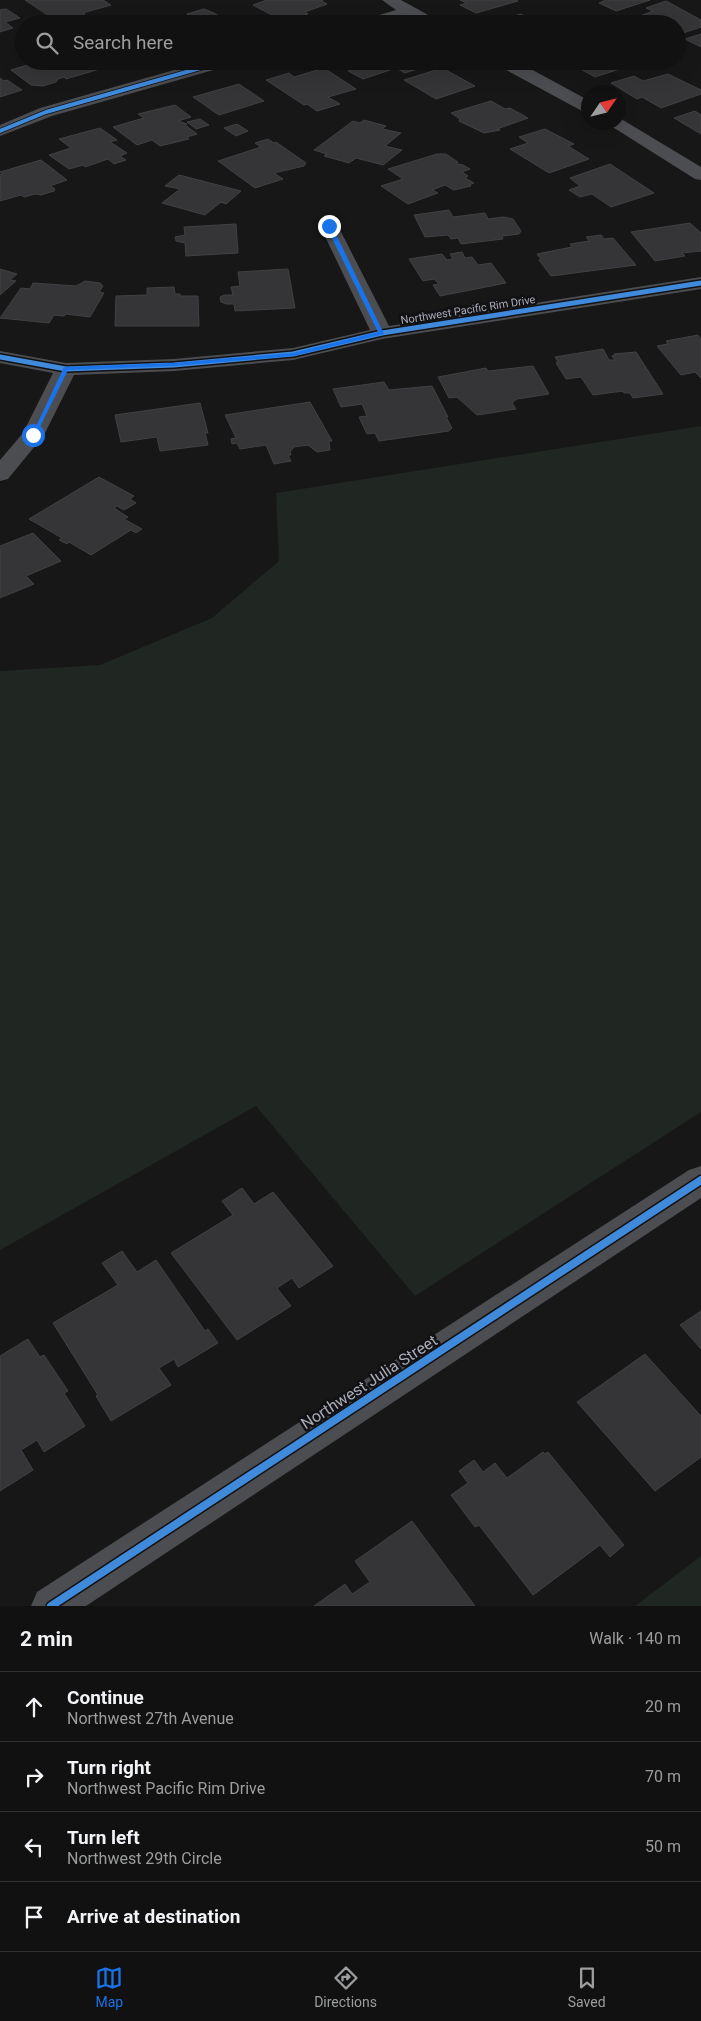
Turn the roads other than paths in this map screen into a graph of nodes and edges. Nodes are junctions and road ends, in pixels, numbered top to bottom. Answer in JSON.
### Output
{"nodes":[{"id":1,"x":390,"y":0,"type":"edge"},
{"id":2,"x":409,"y":11,"type":"junction"},
{"id":3,"x":395,"y":15,"type":"edge"},
{"id":4,"x":416,"y":15,"type":"edge"},
{"id":5,"x":193,"y":70,"type":"edge"},
{"id":6,"x":520,"y":70,"type":"edge"},
{"id":7,"x":581,"y":103,"type":"edge"},
{"id":8,"x":626,"y":128,"type":"edge"},
{"id":9,"x":0,"y":131,"type":"edge"},
{"id":10,"x":701,"y":175,"type":"edge"},
{"id":11,"x":329,"y":226,"type":"dead end"},
{"id":12,"x":701,"y":284,"type":"edge"},
{"id":13,"x":382,"y":333,"type":"junction"},
{"id":14,"x":0,"y":357,"type":"edge"},
{"id":15,"x":66,"y":368,"type":"junction"},
{"id":16,"x":0,"y":474,"type":"edge"},
{"id":17,"x":701,"y":1180,"type":"edge"},
{"id":18,"x":51,"y":1606,"type":"edge"}],
"edges":[{"from":1,"to":2,"type":"street"},
{"from":2,"to":3,"type":"street"},
{"from":2,"to":4,"type":"street"},
{"from":5,"to":9,"type":"street"},
{"from":6,"to":7,"type":"street"},
{"from":8,"to":10,"type":"street"},
{"from":11,"to":13,"type":"street"},
{"from":12,"to":13,"type":"street","name":"Northwest Pacific Rim Drive"},
{"from":13,"to":15,"type":"street","name":"Northwest Pacific Rim Drive"},
{"from":14,"to":15,"type":"street","name":"Northwest Pacific Rim Drive"},
{"from":15,"to":16,"type":"street"},
{"from":17,"to":18,"type":"street","name":"Northwest Julia Street"}]}
